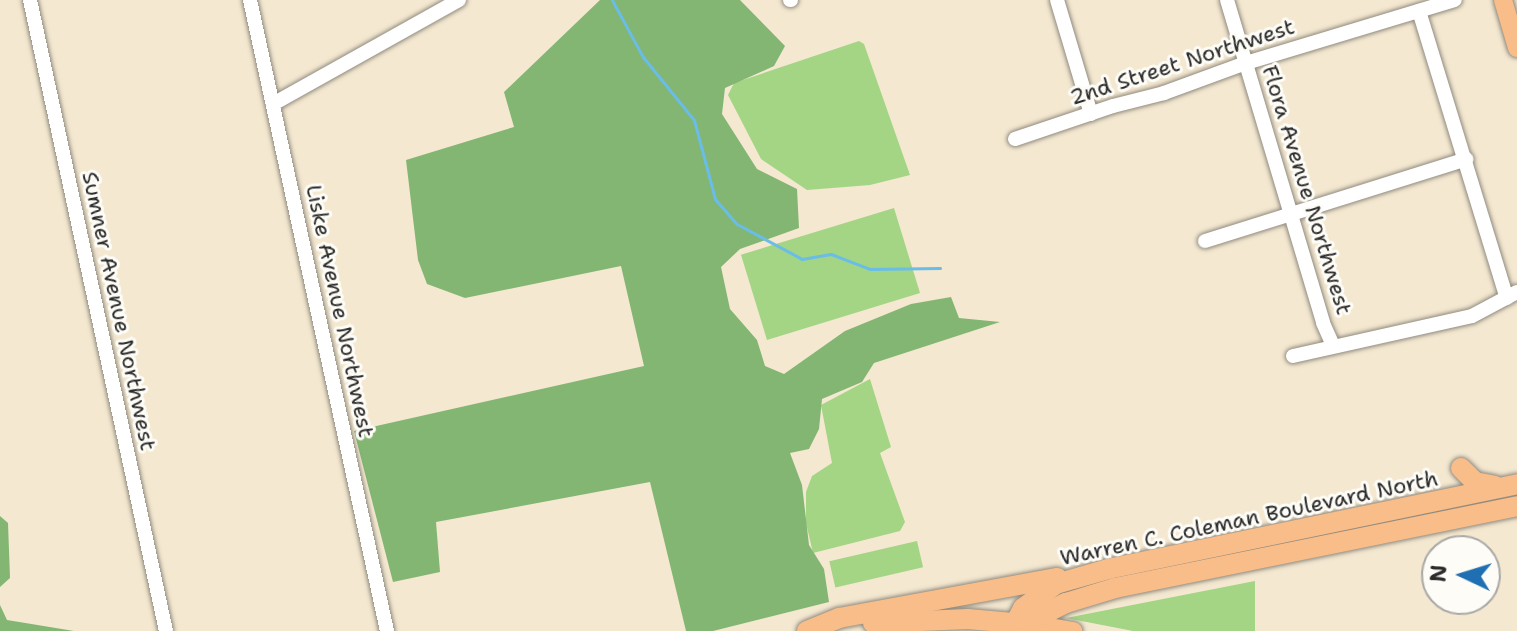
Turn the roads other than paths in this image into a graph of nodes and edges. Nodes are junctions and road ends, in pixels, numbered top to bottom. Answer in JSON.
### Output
{"nodes":[{"id":1,"x":30,"y":0,"type":"edge"},
{"id":2,"x":250,"y":0,"type":"edge"},
{"id":3,"x":459,"y":0,"type":"edge"},
{"id":4,"x":1057,"y":0,"type":"edge"},
{"id":5,"x":1227,"y":0,"type":"edge"},
{"id":6,"x":1455,"y":0,"type":"edge"},
{"id":7,"x":1503,"y":0,"type":"edge"},
{"id":8,"x":1514,"y":0,"type":"edge"},
{"id":9,"x":1419,"y":11,"type":"junction"},
{"id":10,"x":1517,"y":11,"type":"edge"},
{"id":11,"x":1517,"y":48,"type":"edge"},
{"id":12,"x":1246,"y":63,"type":"junction"},
{"id":13,"x":273,"y":104,"type":"junction"},
{"id":14,"x":1091,"y":114,"type":"junction"},
{"id":15,"x":1015,"y":139,"type":"dead end"},
{"id":16,"x":1466,"y":159,"type":"junction"},
{"id":17,"x":1292,"y":213,"type":"junction"},
{"id":18,"x":1205,"y":241,"type":"dead end"},
{"id":19,"x":1512,"y":295,"type":"edge"},
{"id":20,"x":1333,"y":345,"type":"junction"},
{"id":21,"x":1293,"y":356,"type":"dead end"},
{"id":22,"x":1514,"y":485,"type":"edge"},
{"id":23,"x":1517,"y":506,"type":"edge"},
{"id":24,"x":1261,"y":547,"type":"junction"},
{"id":25,"x":1108,"y":569,"type":"junction"},
{"id":26,"x":1022,"y":627,"type":"edge"},
{"id":27,"x":166,"y":631,"type":"edge"},
{"id":28,"x":387,"y":631,"type":"edge"},
{"id":29,"x":808,"y":631,"type":"edge"},
{"id":30,"x":1073,"y":631,"type":"edge"}],
"edges":[{"from":1,"to":27,"type":"street","name":"Sumner Avenue Northwest"},
{"from":2,"to":13,"type":"street","name":"Liske Avenue Northwest"},
{"from":3,"to":13,"type":"street"},
{"from":4,"to":14,"type":"street"},
{"from":5,"to":12,"type":"street","name":"Flora Avenue Northwest"},
{"from":6,"to":9,"type":"street","name":"2nd Street Northwest"},
{"from":7,"to":11,"type":"main road"},
{"from":8,"to":10,"type":"main road"},
{"from":9,"to":12,"type":"street","name":"2nd Street Northwest"},
{"from":9,"to":16,"type":"street"},
{"from":12,"to":14,"type":"street","name":"2nd Street Northwest"},
{"from":12,"to":17,"type":"street","name":"Flora Avenue Northwest"},
{"from":13,"to":28,"type":"street","name":"Liske Avenue Northwest"},
{"from":14,"to":15,"type":"street","name":"2nd Street Northwest"},
{"from":16,"to":17,"type":"street"},
{"from":16,"to":19,"type":"street"},
{"from":17,"to":18,"type":"street"},
{"from":17,"to":20,"type":"street","name":"Flora Avenue Northwest"},
{"from":19,"to":20,"type":"street"},
{"from":20,"to":21,"type":"street"},
{"from":22,"to":24,"type":"highway","name":"Warren C. Coleman Boulevard North"},
{"from":23,"to":24,"type":"highway","name":"Warren C. Coleman Boulevard North"},
{"from":24,"to":25,"type":"highway","name":"Warren C. Coleman Boulevard North"},
{"from":24,"to":26,"type":"highway","name":"Warren C. Coleman Boulevard North"},
{"from":25,"to":26,"type":"highway","name":"Warren C. Coleman Boulevard North"},
{"from":25,"to":29,"type":"highway"},
{"from":26,"to":29,"type":"highway"},
{"from":26,"to":30,"type":"main road"}]}
